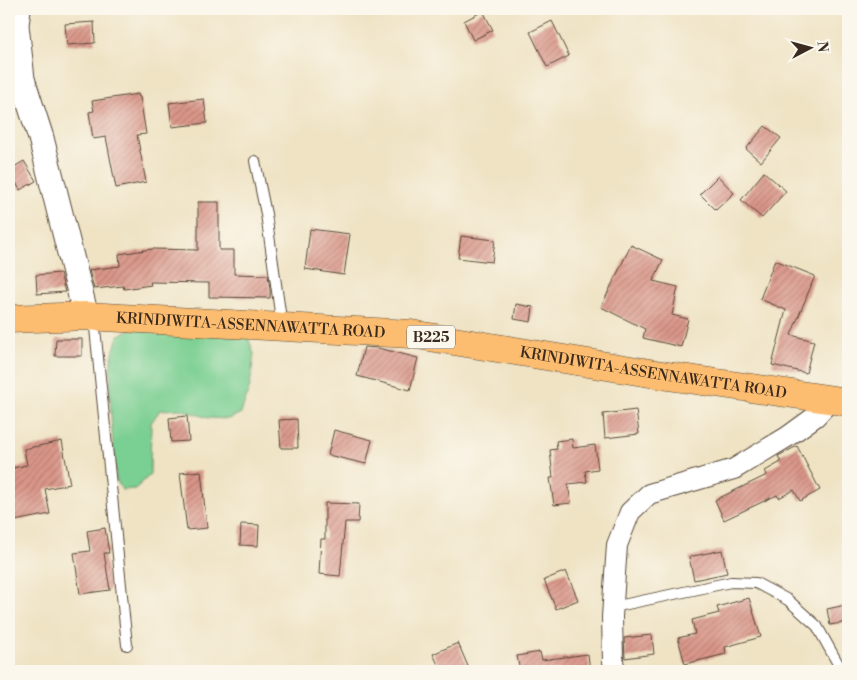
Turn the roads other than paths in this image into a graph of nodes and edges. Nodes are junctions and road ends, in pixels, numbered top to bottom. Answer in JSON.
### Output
{"nodes":[{"id":1,"x":18,"y":9,"type":"edge"},
{"id":2,"x":255,"y":161,"type":"dead end"},
{"id":3,"x":90,"y":317,"type":"junction"},
{"id":4,"x":9,"y":319,"type":"edge"},
{"id":5,"x":282,"y":327,"type":"junction"},
{"id":6,"x":840,"y":401,"type":"edge"},
{"id":7,"x":613,"y":607,"type":"junction"},
{"id":8,"x":126,"y":644,"type":"dead end"},
{"id":9,"x":615,"y":671,"type":"edge"},
{"id":10,"x":842,"y":671,"type":"edge"}],
"edges":[{"from":1,"to":3,"type":"street"},
{"from":2,"to":5,"type":"lane"},
{"from":3,"to":4,"type":"main road","name":"KRINDIWITA-ASSENNAWATTA ROAD","number":"B225"},
{"from":3,"to":5,"type":"main road","name":"KRINDIWITA-ASSENNAWATTA ROAD","number":"B225"},
{"from":3,"to":8,"type":"lane"},
{"from":5,"to":6,"type":"main road","name":"KRINDIWITA-ASSENNAWATTA ROAD","number":"B225"},
{"from":6,"to":7,"type":"street"},
{"from":7,"to":9,"type":"street"},
{"from":7,"to":10,"type":"lane"}]}
